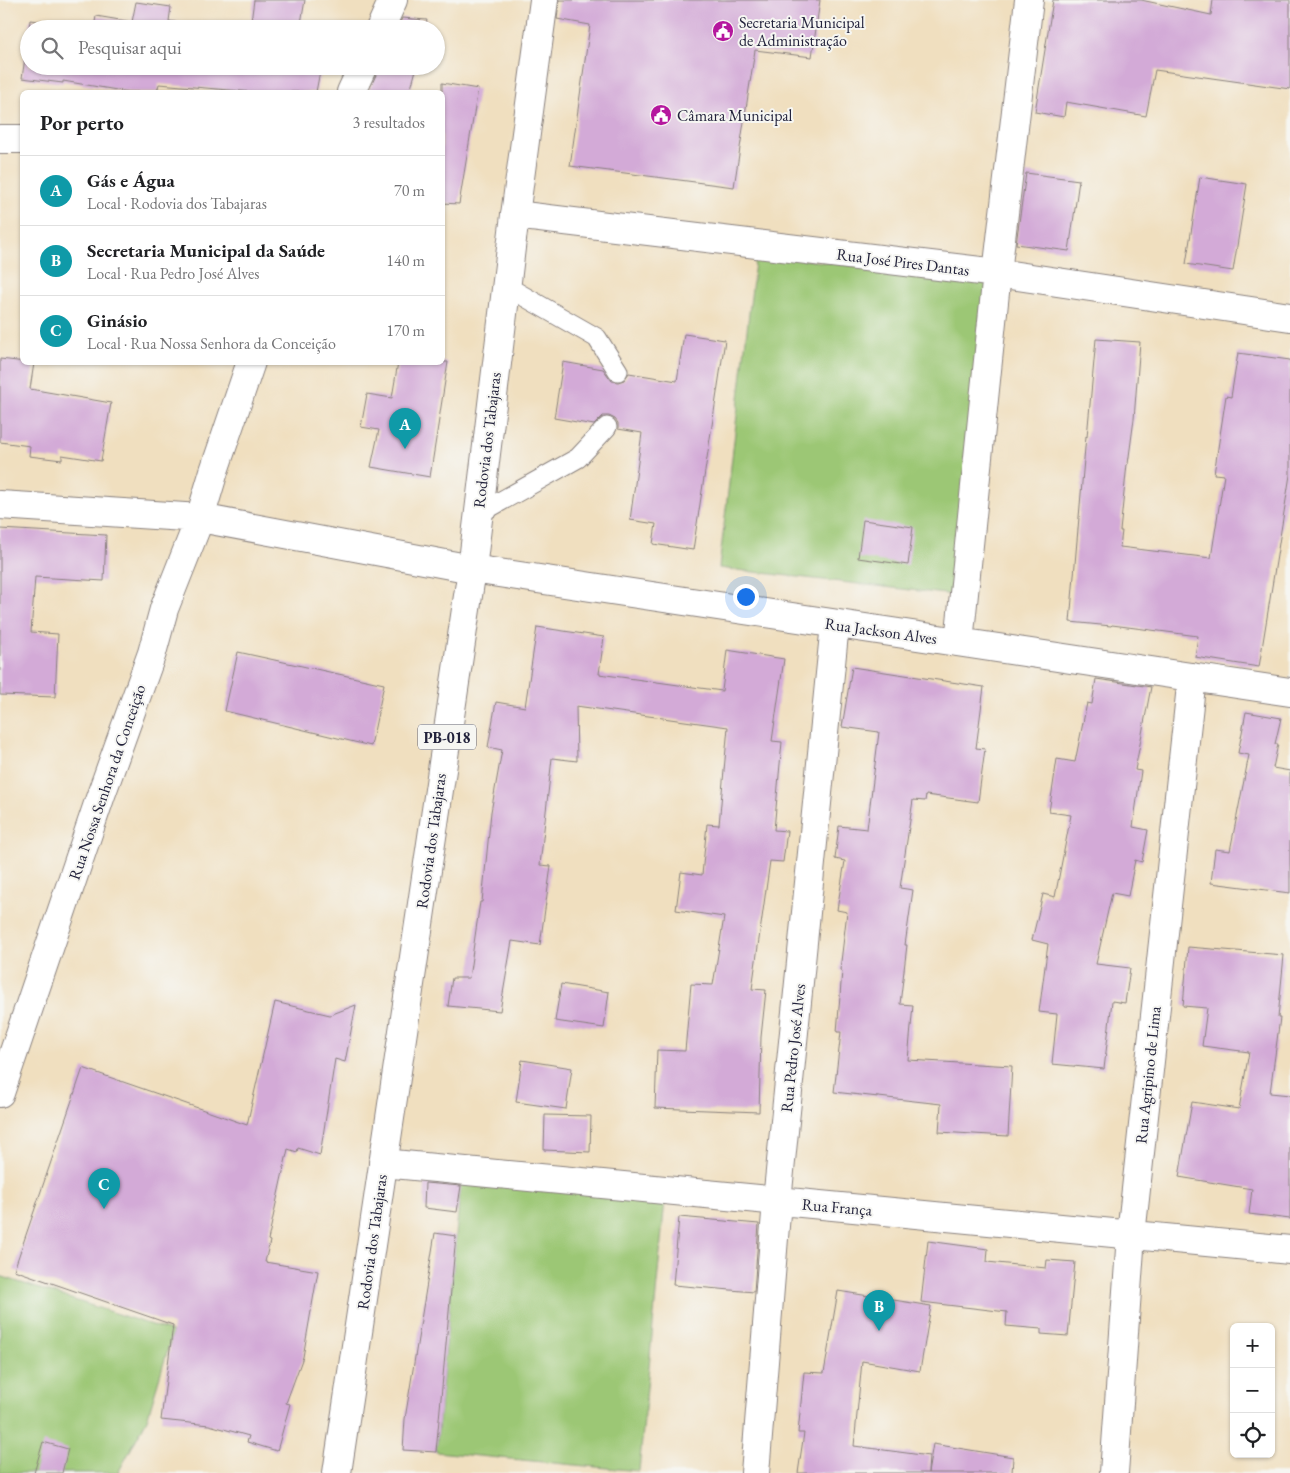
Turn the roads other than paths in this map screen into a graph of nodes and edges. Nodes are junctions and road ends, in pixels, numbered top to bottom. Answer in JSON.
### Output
{"nodes":[{"id":1,"x":393,"y":0,"type":"edge"},
{"id":2,"x":544,"y":0,"type":"edge"},
{"id":3,"x":1029,"y":0,"type":"edge"},
{"id":4,"x":384,"y":20,"type":"edge"},
{"id":5,"x":358,"y":75,"type":"edge"},
{"id":6,"x":352,"y":90,"type":"edge"},
{"id":7,"x":0,"y":139,"type":"edge"},
{"id":8,"x":20,"y":139,"type":"edge"},
{"id":9,"x":515,"y":215,"type":"junction"},
{"id":10,"x":997,"y":273,"type":"junction"},
{"id":11,"x":506,"y":286,"type":"junction"},
{"id":12,"x":1290,"y":317,"type":"edge"},
{"id":13,"x":250,"y":365,"type":"edge"},
{"id":14,"x":618,"y":371,"type":"dead end"},
{"id":15,"x":607,"y":427,"type":"dead end"},
{"id":16,"x":0,"y":505,"type":"edge"},
{"id":17,"x":478,"y":514,"type":"junction"},
{"id":18,"x":200,"y":518,"type":"junction"},
{"id":19,"x":472,"y":569,"type":"junction"},
{"id":20,"x":835,"y":624,"type":"junction"},
{"id":21,"x":959,"y":642,"type":"junction"},
{"id":22,"x":1192,"y":677,"type":"junction"},
{"id":23,"x":1290,"y":692,"type":"edge"},
{"id":24,"x":0,"y":1093,"type":"edge"},
{"id":25,"x":383,"y":1164,"type":"junction"},
{"id":26,"x":777,"y":1201,"type":"junction"},
{"id":27,"x":1131,"y":1235,"type":"junction"},
{"id":28,"x":1290,"y":1250,"type":"edge"},
{"id":29,"x":337,"y":1473,"type":"edge"},
{"id":30,"x":756,"y":1473,"type":"edge"},
{"id":31,"x":1114,"y":1473,"type":"edge"}],
"edges":[{"from":1,"to":4,"type":"street"},
{"from":2,"to":9,"type":"street","name":"Rodovia dos Tabajaras","number":"PB-018"},
{"from":3,"to":10,"type":"street"},
{"from":5,"to":6,"type":"street"},
{"from":7,"to":8,"type":"street"},
{"from":9,"to":10,"type":"street","name":"Rua José Pires Dantas"},
{"from":9,"to":11,"type":"street","name":"Rodovia dos Tabajaras","number":"PB-018"},
{"from":10,"to":12,"type":"street","name":"Rua José Pires Dantas"},
{"from":10,"to":21,"type":"street"},
{"from":11,"to":14,"type":"lane"},
{"from":11,"to":17,"type":"street","name":"Rodovia dos Tabajaras","number":"PB-018"},
{"from":13,"to":18,"type":"street","name":"Rua Nossa Senhora da Conceição"},
{"from":15,"to":17,"type":"lane"},
{"from":16,"to":18,"type":"street","name":"Rua Jackson Alves"},
{"from":17,"to":19,"type":"street","name":"Rodovia dos Tabajaras","number":"PB-018"},
{"from":18,"to":19,"type":"street","name":"Rua Jackson Alves"},
{"from":18,"to":24,"type":"street","name":"Rua Nossa Senhora da Conceição"},
{"from":19,"to":20,"type":"street","name":"Rua Jackson Alves"},
{"from":19,"to":25,"type":"street","name":"Rodovia dos Tabajaras","number":"PB-018"},
{"from":20,"to":21,"type":"street","name":"Rua Jackson Alves"},
{"from":20,"to":26,"type":"street","name":"Rua Pedro José Alves"},
{"from":21,"to":22,"type":"street","name":"Rua Jackson Alves"},
{"from":22,"to":23,"type":"street","name":"Rua Jackson Alves"},
{"from":22,"to":27,"type":"street","name":"Rua Agripino de Lima"},
{"from":25,"to":26,"type":"street","name":"Rua França"},
{"from":25,"to":29,"type":"street","name":"Rodovia dos Tabajaras","number":"PB-018"},
{"from":26,"to":27,"type":"street","name":"Rua França"},
{"from":26,"to":30,"type":"street","name":"Rua Pedro José Alves"},
{"from":27,"to":28,"type":"street","name":"Rua França"},
{"from":27,"to":31,"type":"street","name":"Rua Agripino de Lima"}]}
